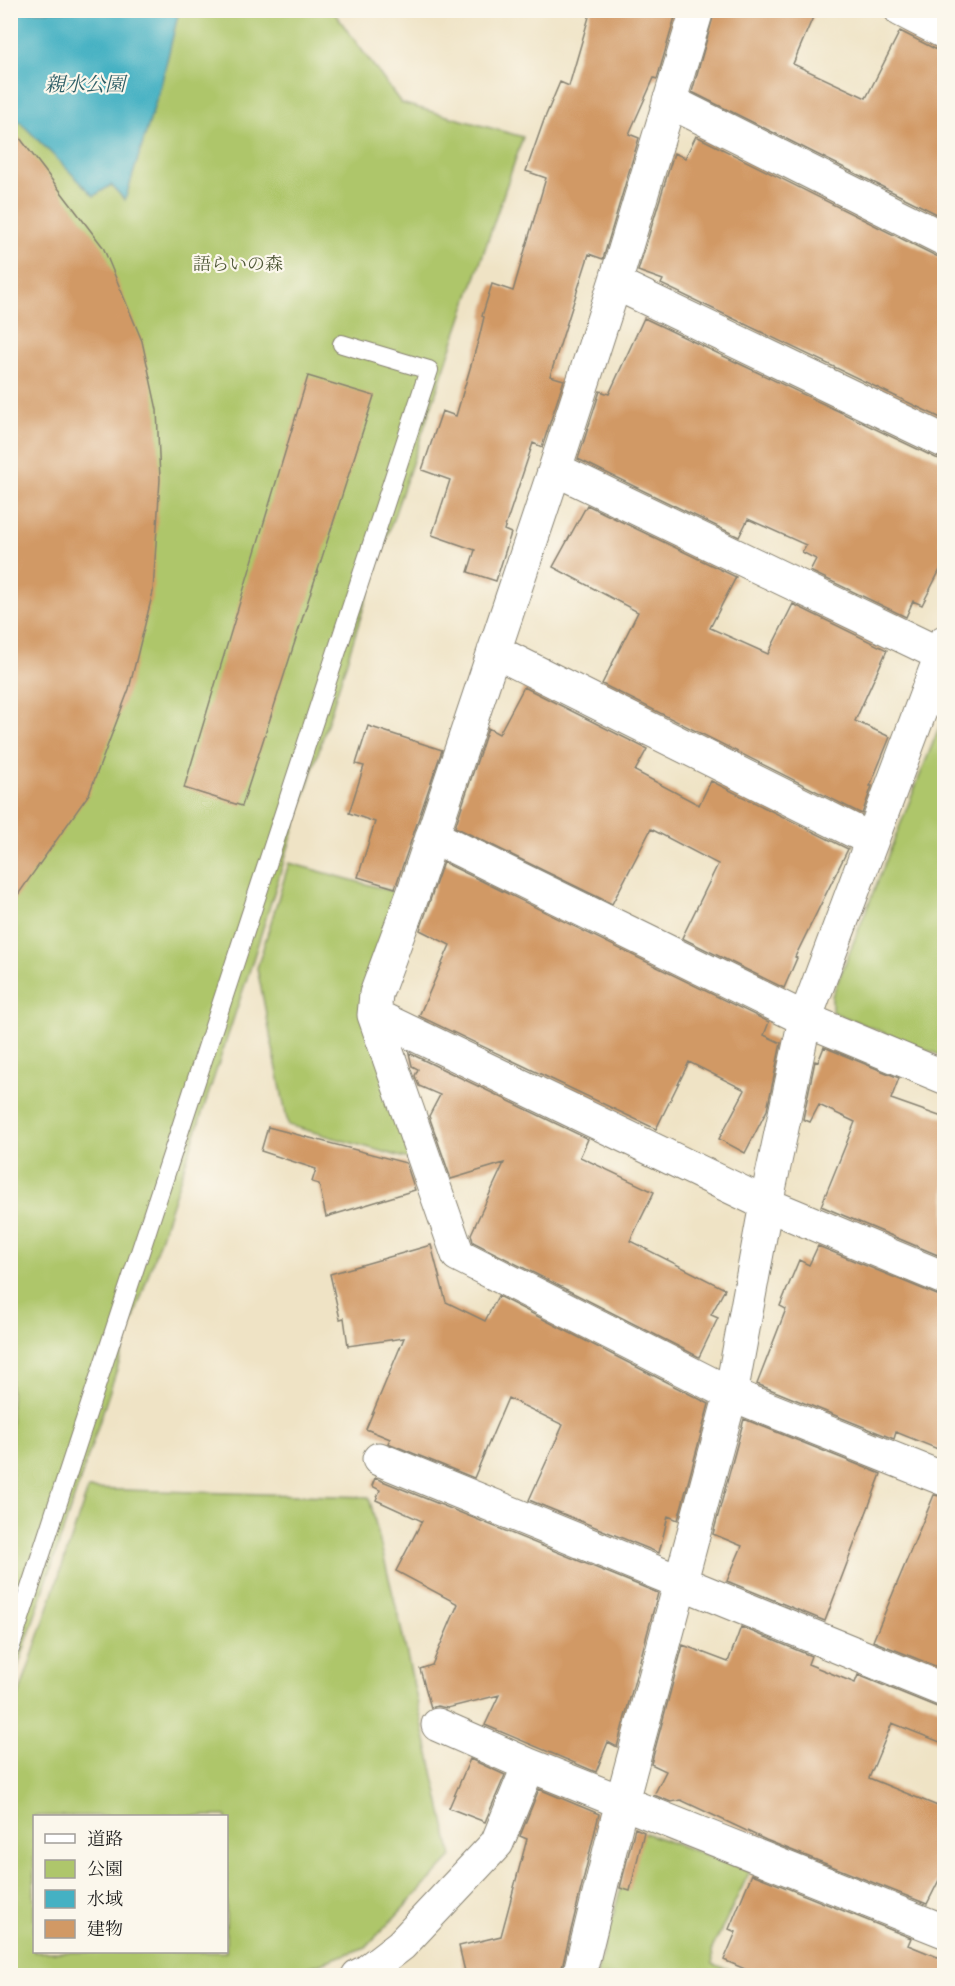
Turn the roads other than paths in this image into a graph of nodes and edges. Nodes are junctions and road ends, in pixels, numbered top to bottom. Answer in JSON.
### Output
{"nodes":[{"id":1,"x":697,"y":10,"type":"edge"},
{"id":2,"x":902,"y":10,"type":"edge"},
{"id":3,"x":945,"y":32,"type":"edge"},
{"id":4,"x":669,"y":101,"type":"junction"},
{"id":5,"x":945,"y":239,"type":"edge"},
{"id":6,"x":615,"y":283,"type":"junction"},
{"id":7,"x":342,"y":344,"type":"dead end"},
{"id":8,"x":945,"y":441,"type":"edge"},
{"id":9,"x":555,"y":469,"type":"junction"},
{"id":10,"x":494,"y":651,"type":"junction"},
{"id":11,"x":943,"y":651,"type":"edge"},
{"id":12,"x":432,"y":836,"type":"junction"},
{"id":13,"x":872,"y":840,"type":"junction"},
{"id":14,"x":374,"y":1015,"type":"junction"},
{"id":15,"x":806,"y":1019,"type":"junction"},
{"id":16,"x":945,"y":1077,"type":"edge"},
{"id":17,"x":766,"y":1204,"type":"junction"},
{"id":18,"x":945,"y":1278,"type":"edge"},
{"id":19,"x":731,"y":1394,"type":"junction"},
{"id":20,"x":379,"y":1459,"type":"dead end"},
{"id":21,"x":945,"y":1479,"type":"edge"},
{"id":22,"x":681,"y":1581,"type":"junction"},
{"id":23,"x":10,"y":1649,"type":"edge"},
{"id":24,"x":945,"y":1690,"type":"edge"},
{"id":25,"x":438,"y":1725,"type":"dead end"},
{"id":26,"x":529,"y":1764,"type":"junction"},
{"id":27,"x":622,"y":1801,"type":"junction"},
{"id":28,"x":945,"y":1930,"type":"edge"},
{"id":29,"x":364,"y":1974,"type":"edge"},
{"id":30,"x":579,"y":1976,"type":"edge"}],
"edges":[{"from":1,"to":4,"type":"street"},
{"from":2,"to":3,"type":"street"},
{"from":4,"to":5,"type":"street"},
{"from":4,"to":6,"type":"street"},
{"from":6,"to":8,"type":"street"},
{"from":6,"to":9,"type":"street"},
{"from":7,"to":23,"type":"lane"},
{"from":9,"to":10,"type":"street"},
{"from":9,"to":11,"type":"street"},
{"from":10,"to":12,"type":"street"},
{"from":10,"to":13,"type":"street"},
{"from":11,"to":13,"type":"street"},
{"from":12,"to":14,"type":"street"},
{"from":12,"to":15,"type":"street"},
{"from":13,"to":15,"type":"street"},
{"from":14,"to":17,"type":"street"},
{"from":14,"to":19,"type":"street"},
{"from":15,"to":16,"type":"street"},
{"from":15,"to":17,"type":"street"},
{"from":17,"to":18,"type":"street"},
{"from":17,"to":19,"type":"street"},
{"from":19,"to":21,"type":"street"},
{"from":19,"to":22,"type":"street"},
{"from":20,"to":22,"type":"street"},
{"from":22,"to":24,"type":"street"},
{"from":22,"to":27,"type":"street"},
{"from":25,"to":26,"type":"street"},
{"from":26,"to":27,"type":"street"},
{"from":26,"to":29,"type":"street"},
{"from":27,"to":28,"type":"street"},
{"from":27,"to":30,"type":"street"}]}
